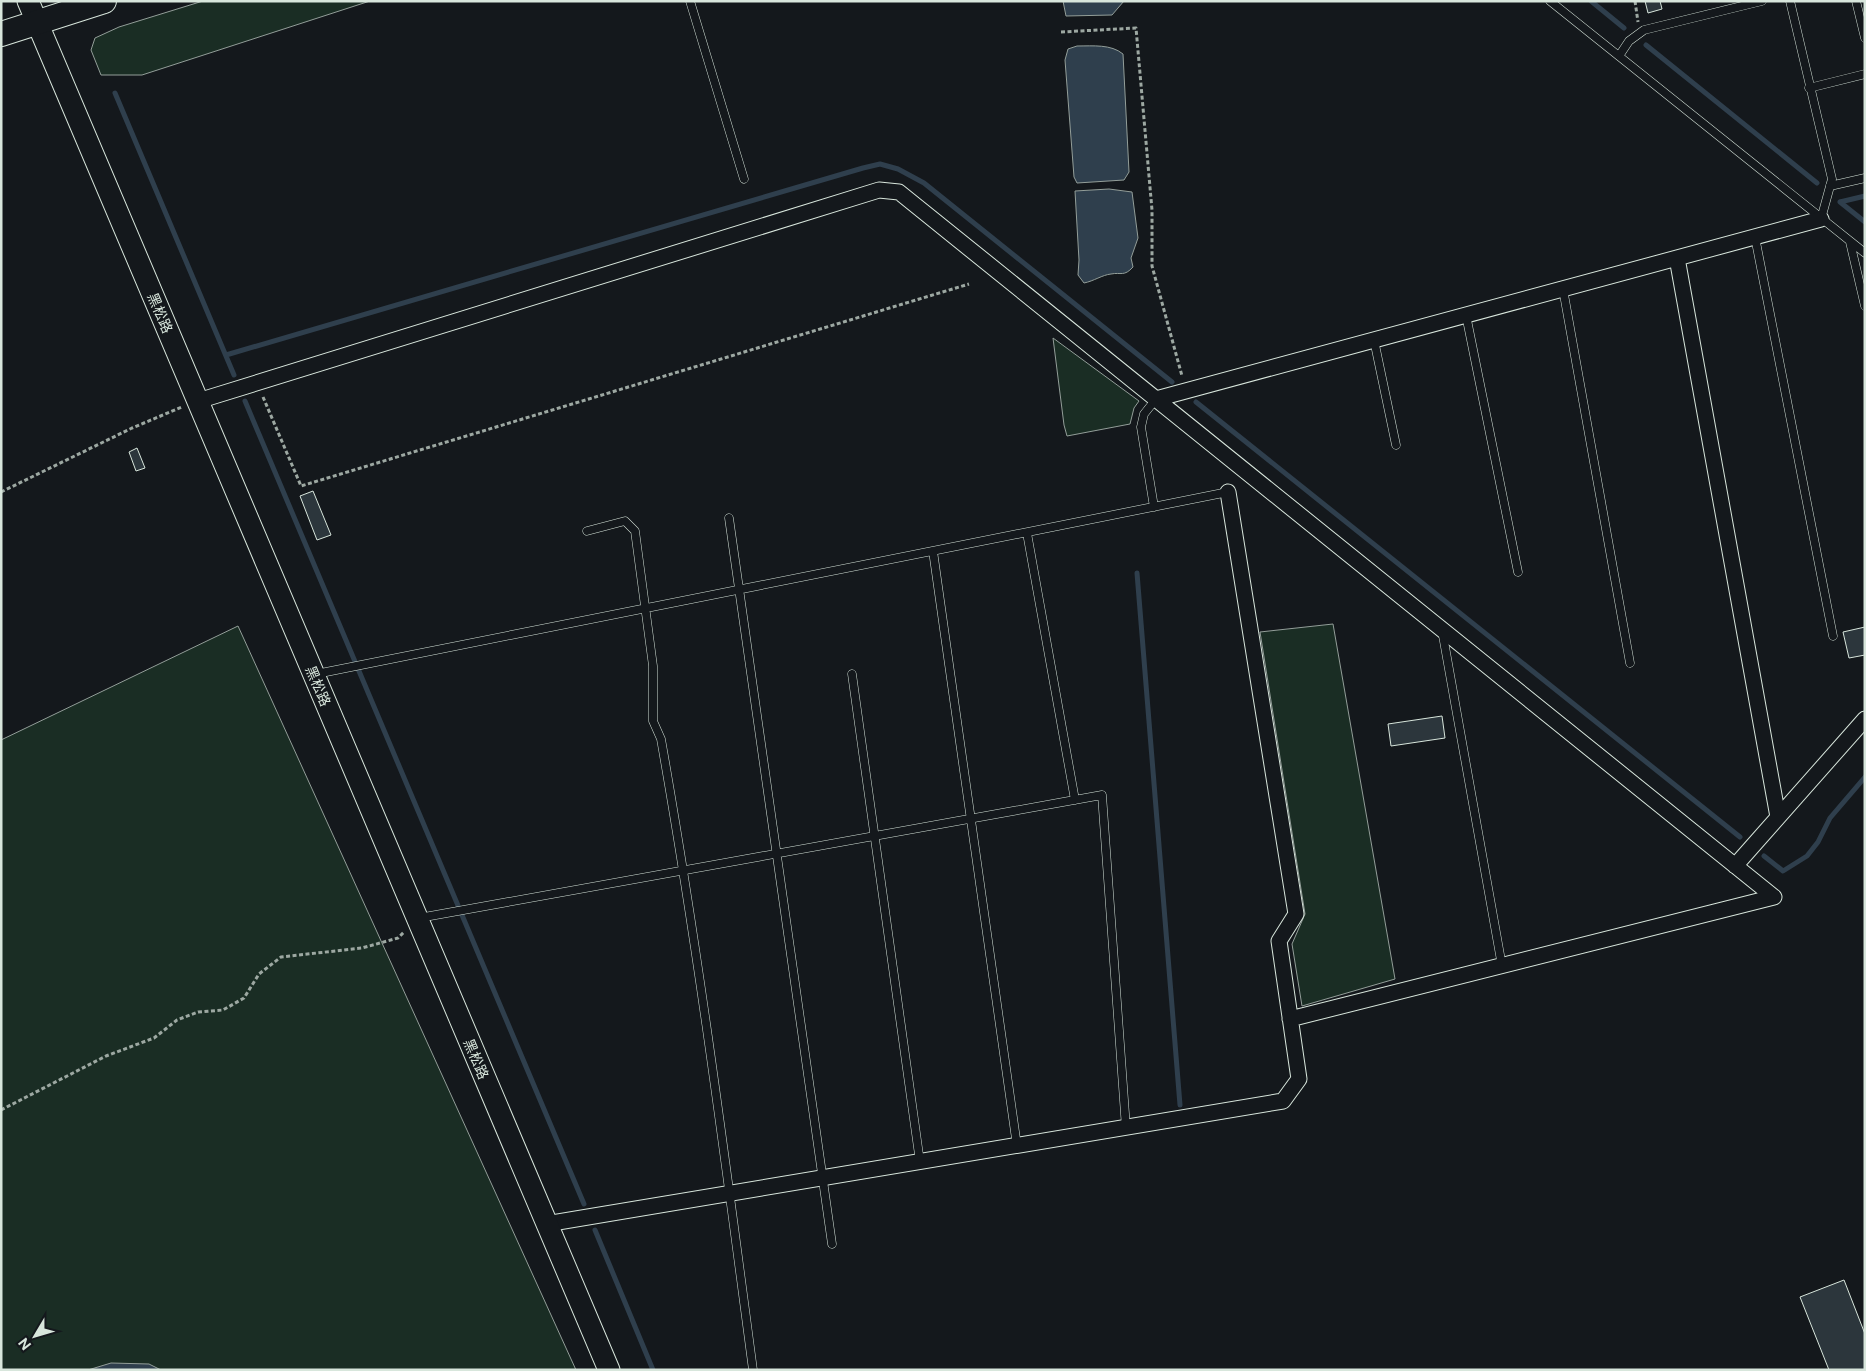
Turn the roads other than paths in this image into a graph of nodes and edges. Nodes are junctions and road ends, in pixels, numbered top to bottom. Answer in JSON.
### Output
{"nodes":[{"id":1,"x":104,"y":1,"type":"edge"},
{"id":2,"x":690,"y":1,"type":"edge"},
{"id":3,"x":1550,"y":1,"type":"edge"},
{"id":4,"x":1762,"y":1,"type":"edge"},
{"id":5,"x":1790,"y":1,"type":"edge"},
{"id":6,"x":1856,"y":1,"type":"edge"},
{"id":7,"x":32,"y":11,"type":"edge"},
{"id":8,"x":1,"y":34,"type":"edge"},
{"id":9,"x":1865,"y":38,"type":"edge"},
{"id":10,"x":1619,"y":56,"type":"junction"},
{"id":11,"x":1865,"y":74,"type":"edge"},
{"id":12,"x":1809,"y":88,"type":"junction"},
{"id":13,"x":1865,"y":178,"type":"edge"},
{"id":14,"x":744,"y":179,"type":"dead end"},
{"id":15,"x":1830,"y":186,"type":"junction"},
{"id":16,"x":1821,"y":219,"type":"junction"},
{"id":17,"x":1755,"y":237,"type":"junction"},
{"id":18,"x":1850,"y":242,"type":"junction"},
{"id":19,"x":1865,"y":253,"type":"edge"},
{"id":20,"x":1677,"y":258,"type":"junction"},
{"id":21,"x":1563,"y":289,"type":"junction"},
{"id":22,"x":1865,"y":306,"type":"edge"},
{"id":23,"x":1466,"y":315,"type":"junction"},
{"id":24,"x":1374,"y":340,"type":"junction"},
{"id":25,"x":1156,"y":399,"type":"junction"},
{"id":26,"x":198,"y":401,"type":"junction"},
{"id":27,"x":1396,"y":445,"type":"dead end"},
{"id":28,"x":1228,"y":492,"type":"joint"},
{"id":29,"x":1154,"y":507,"type":"junction"},
{"id":30,"x":729,"y":518,"type":"dead end"},
{"id":31,"x":587,"y":531,"type":"dead end"},
{"id":32,"x":1027,"y":532,"type":"junction"},
{"id":33,"x":933,"y":551,"type":"junction"},
{"id":34,"x":1518,"y":572,"type":"dead end"},
{"id":35,"x":740,"y":590,"type":"junction"},
{"id":36,"x":645,"y":608,"type":"junction"},
{"id":37,"x":1442,"y":629,"type":"junction"},
{"id":38,"x":1833,"y":636,"type":"dead end"},
{"id":39,"x":1630,"y":663,"type":"dead end"},
{"id":40,"x":314,"y":674,"type":"junction"},
{"id":41,"x":852,"y":674,"type":"dead end"},
{"id":42,"x":1865,"y":719,"type":"edge"},
{"id":43,"x":1075,"y":800,"type":"junction"},
{"id":44,"x":1778,"y":817,"type":"junction"},
{"id":45,"x":971,"y":818,"type":"junction"},
{"id":46,"x":874,"y":836,"type":"junction"},
{"id":47,"x":777,"y":854,"type":"junction"},
{"id":48,"x":1735,"y":866,"type":"junction"},
{"id":49,"x":684,"y":870,"type":"junction"},
{"id":50,"x":417,"y":919,"type":"junction"},
{"id":51,"x":1502,"y":966,"type":"junction"},
{"id":52,"x":1290,"y":1019,"type":"junction"},
{"id":53,"x":1126,"y":1128,"type":"junction"},
{"id":54,"x":1017,"y":1146,"type":"junction"},
{"id":55,"x":920,"y":1162,"type":"junction"},
{"id":56,"x":823,"y":1178,"type":"junction"},
{"id":57,"x":730,"y":1194,"type":"junction"},
{"id":58,"x":546,"y":1224,"type":"junction"},
{"id":59,"x":832,"y":1244,"type":"dead end"},
{"id":60,"x":609,"y":1370,"type":"edge"},
{"id":61,"x":753,"y":1370,"type":"edge"}],
"edges":[{"from":1,"to":7,"type":"main road"},
{"from":2,"to":14,"type":"lane"},
{"from":3,"to":10,"type":"lane"},
{"from":4,"to":10,"type":"lane"},
{"from":5,"to":12,"type":"lane"},
{"from":6,"to":9,"type":"lane"},
{"from":7,"to":8,"type":"main road"},
{"from":7,"to":26,"type":"street","name":"黑松路"},
{"from":10,"to":16,"type":"lane"},
{"from":11,"to":12,"type":"lane"},
{"from":12,"to":15,"type":"lane"},
{"from":13,"to":15,"type":"lane"},
{"from":15,"to":16,"type":"lane"},
{"from":16,"to":17,"type":"street"},
{"from":16,"to":18,"type":"lane"},
{"from":17,"to":20,"type":"street"},
{"from":17,"to":38,"type":"lane"},
{"from":18,"to":19,"type":"lane"},
{"from":18,"to":22,"type":"lane"},
{"from":20,"to":21,"type":"street"},
{"from":20,"to":44,"type":"street"},
{"from":21,"to":23,"type":"street"},
{"from":21,"to":39,"type":"lane"},
{"from":23,"to":24,"type":"street"},
{"from":23,"to":34,"type":"lane"},
{"from":24,"to":25,"type":"street"},
{"from":24,"to":27,"type":"lane"},
{"from":25,"to":26,"type":"street"},
{"from":25,"to":29,"type":"lane"},
{"from":25,"to":37,"type":"street"},
{"from":26,"to":40,"type":"street","name":"黑松路"},
{"from":28,"to":29,"type":"lane"},
{"from":28,"to":52,"type":"street"},
{"from":29,"to":32,"type":"lane"},
{"from":30,"to":35,"type":"lane"},
{"from":31,"to":36,"type":"lane"},
{"from":32,"to":33,"type":"lane"},
{"from":32,"to":43,"type":"lane"},
{"from":33,"to":35,"type":"lane"},
{"from":33,"to":45,"type":"lane"},
{"from":35,"to":36,"type":"lane"},
{"from":35,"to":47,"type":"lane"},
{"from":36,"to":40,"type":"lane"},
{"from":36,"to":49,"type":"lane"},
{"from":37,"to":48,"type":"street"},
{"from":37,"to":51,"type":"lane"},
{"from":40,"to":50,"type":"street","name":"黑松路"},
{"from":41,"to":46,"type":"lane"},
{"from":42,"to":44,"type":"street"},
{"from":43,"to":45,"type":"lane"},
{"from":43,"to":53,"type":"lane"},
{"from":44,"to":48,"type":"street"},
{"from":45,"to":46,"type":"lane"},
{"from":45,"to":54,"type":"lane"},
{"from":46,"to":47,"type":"lane"},
{"from":46,"to":55,"type":"lane"},
{"from":47,"to":49,"type":"lane"},
{"from":47,"to":56,"type":"lane"},
{"from":48,"to":51,"type":"street"},
{"from":49,"to":50,"type":"lane"},
{"from":49,"to":57,"type":"lane"},
{"from":50,"to":58,"type":"street","name":"黑松路"},
{"from":51,"to":52,"type":"street"},
{"from":52,"to":53,"type":"street"},
{"from":53,"to":54,"type":"street"},
{"from":54,"to":55,"type":"street"},
{"from":55,"to":56,"type":"street"},
{"from":56,"to":57,"type":"street"},
{"from":56,"to":59,"type":"lane"},
{"from":57,"to":58,"type":"street"},
{"from":57,"to":61,"type":"lane"},
{"from":58,"to":60,"type":"street","name":"黑松路"}]}
